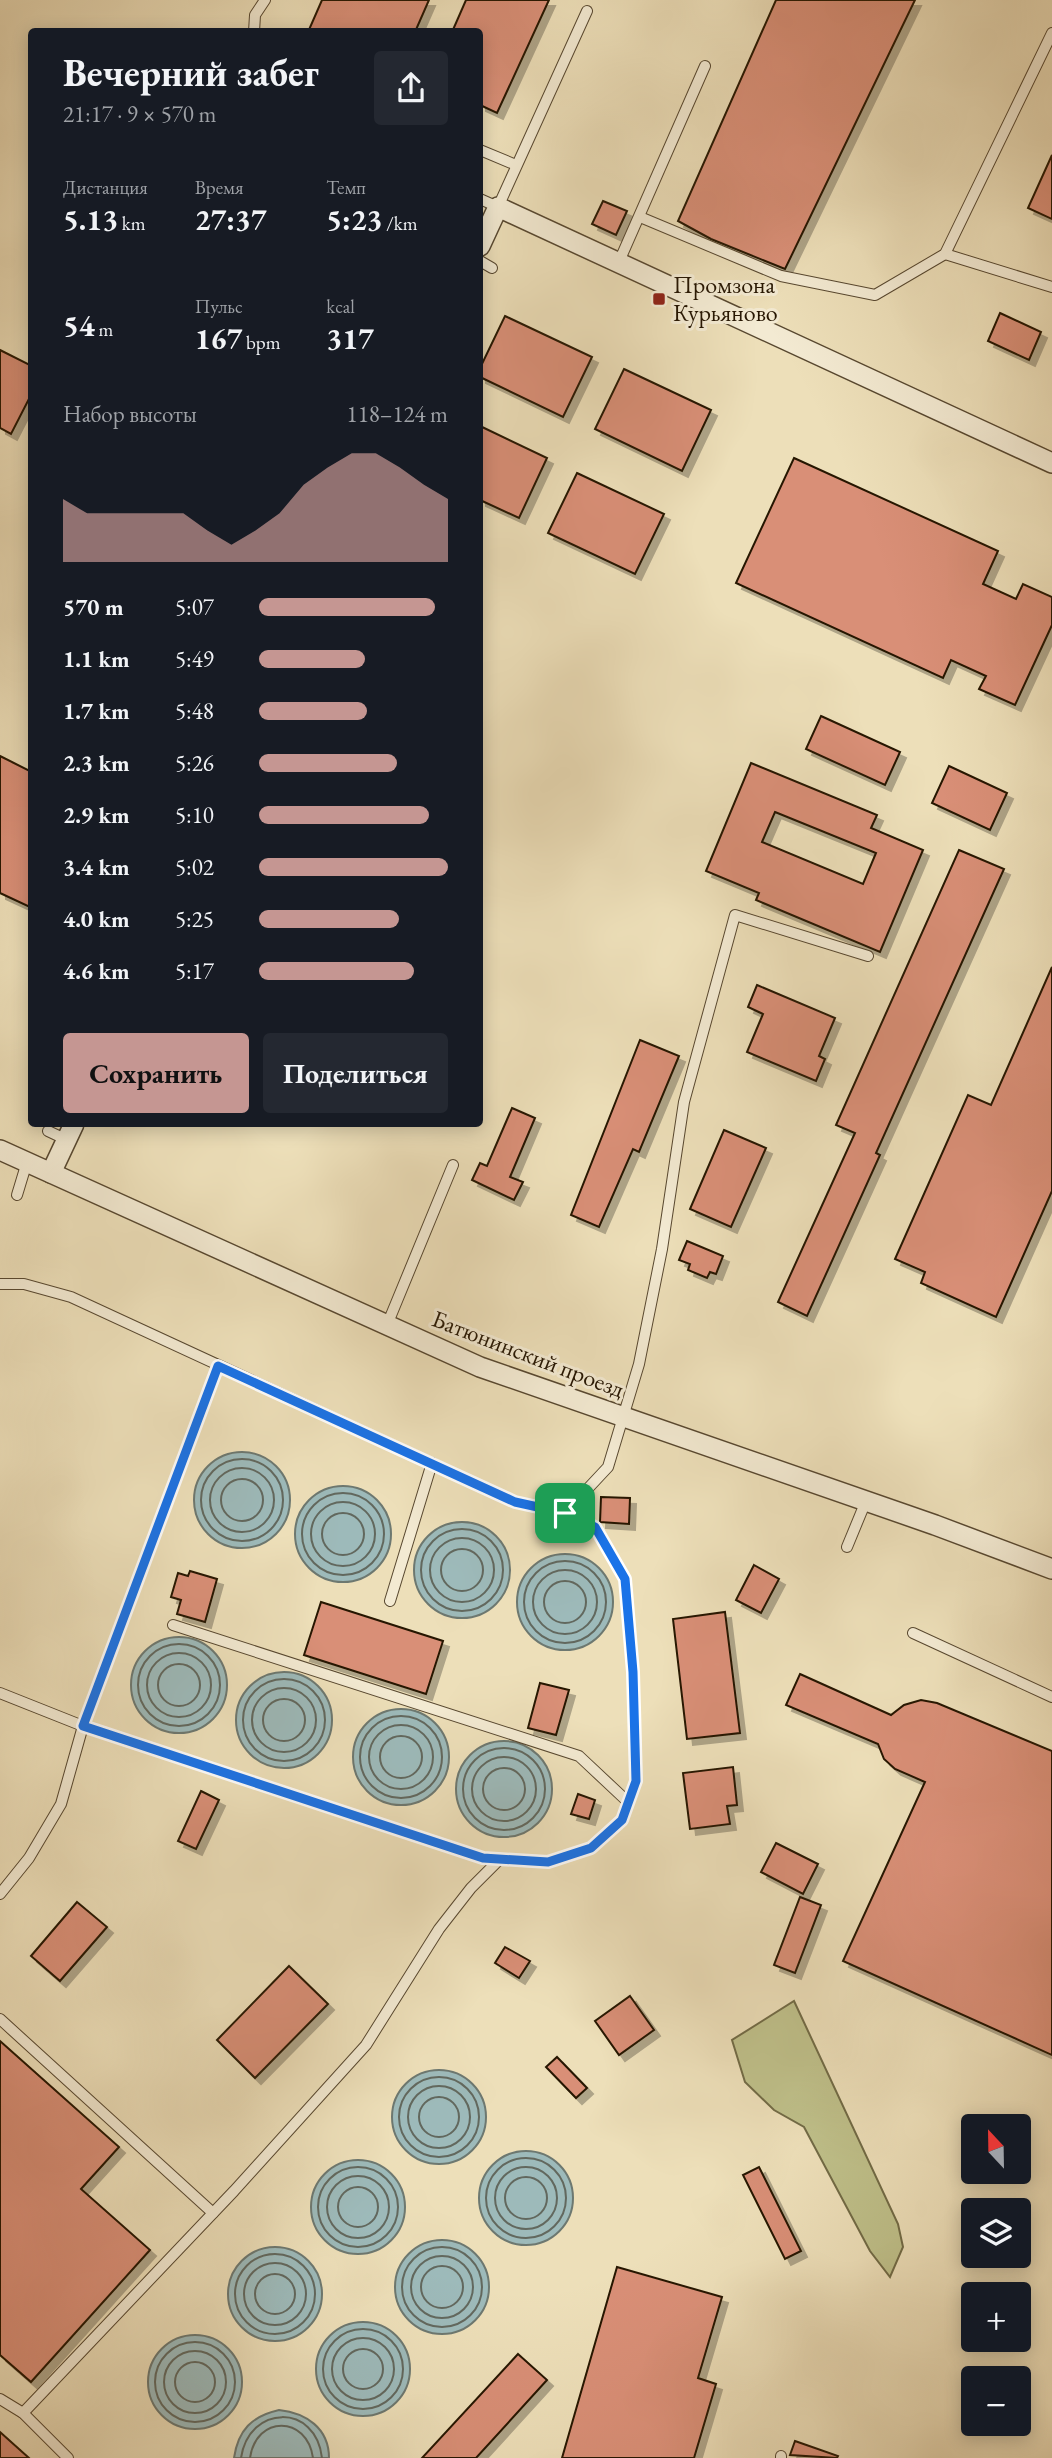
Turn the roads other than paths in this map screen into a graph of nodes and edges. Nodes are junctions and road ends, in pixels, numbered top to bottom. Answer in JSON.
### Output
{"nodes":[{"id":1,"x":265,"y":0,"type":"edge"},
{"id":2,"x":587,"y":11,"type":"dead end"},
{"id":3,"x":254,"y":28,"type":"edge"},
{"id":4,"x":1052,"y":33,"type":"edge"},
{"id":5,"x":705,"y":66,"type":"dead end"},
{"id":6,"x":483,"y":151,"type":"edge"},
{"id":7,"x":516,"y":165,"type":"junction"},
{"id":8,"x":489,"y":203,"type":"edge"},
{"id":9,"x":640,"y":217,"type":"junction"},
{"id":10,"x":483,"y":232,"type":"edge"},
{"id":11,"x":944,"y":254,"type":"junction"},
{"id":12,"x":483,"y":263,"type":"edge"},
{"id":13,"x":618,"y":264,"type":"junction"},
{"id":14,"x":492,"y":268,"type":"dead end"},
{"id":15,"x":1052,"y":287,"type":"edge"},
{"id":16,"x":1052,"y":463,"type":"edge"},
{"id":17,"x":868,"y":956,"type":"dead end"},
{"id":18,"x":48,"y":1131,"type":"dead end"},
{"id":19,"x":70,"y":1131,"type":"edge"},
{"id":20,"x":0,"y":1150,"type":"edge"},
{"id":21,"x":27,"y":1162,"type":"junction"},
{"id":22,"x":453,"y":1165,"type":"dead end"},
{"id":23,"x":51,"y":1173,"type":"junction"},
{"id":24,"x":16,"y":1195,"type":"dead end"},
{"id":25,"x":0,"y":1284,"type":"edge"},
{"id":26,"x":387,"y":1325,"type":"junction"},
{"id":27,"x":218,"y":1366,"type":"junction"},
{"id":28,"x":621,"y":1416,"type":"junction"},
{"id":29,"x":432,"y":1464,"type":"junction"},
{"id":30,"x":866,"y":1501,"type":"junction"},
{"id":31,"x":565,"y":1513,"type":"junction"},
{"id":32,"x":847,"y":1547,"type":"dead end"},
{"id":33,"x":1052,"y":1569,"type":"edge"},
{"id":34,"x":390,"y":1601,"type":"dead end"},
{"id":35,"x":173,"y":1625,"type":"dead end"},
{"id":36,"x":913,"y":1633,"type":"dead end"},
{"id":37,"x":0,"y":1693,"type":"edge"},
{"id":38,"x":1052,"y":1697,"type":"edge"},
{"id":39,"x":83,"y":1726,"type":"junction"},
{"id":40,"x":628,"y":1802,"type":"junction"},
{"id":41,"x":500,"y":1859,"type":"junction"},
{"id":42,"x":0,"y":1894,"type":"edge"},
{"id":43,"x":0,"y":2019,"type":"edge"},
{"id":44,"x":213,"y":2213,"type":"junction"},
{"id":45,"x":0,"y":2399,"type":"edge"},
{"id":46,"x":23,"y":2413,"type":"junction"},
{"id":47,"x":68,"y":2458,"type":"edge"}],
"edges":[{"from":1,"to":3,"type":"lane"},
{"from":2,"to":7,"type":"lane"},
{"from":4,"to":11,"type":"lane"},
{"from":5,"to":9,"type":"lane"},
{"from":6,"to":7,"type":"lane"},
{"from":7,"to":8,"type":"lane"},
{"from":8,"to":10,"type":"street"},
{"from":8,"to":13,"type":"street"},
{"from":9,"to":11,"type":"lane"},
{"from":9,"to":13,"type":"lane"},
{"from":11,"to":15,"type":"lane"},
{"from":12,"to":14,"type":"lane"},
{"from":13,"to":16,"type":"street"},
{"from":17,"to":28,"type":"lane"},
{"from":18,"to":19,"type":"lane"},
{"from":19,"to":23,"type":"street"},
{"from":20,"to":21,"type":"street","name":"Батюнинский проезд"},
{"from":21,"to":23,"type":"street","name":"Батюнинский проезд"},
{"from":21,"to":24,"type":"lane"},
{"from":22,"to":26,"type":"lane"},
{"from":23,"to":26,"type":"street","name":"Батюнинский проезд"},
{"from":25,"to":27,"type":"lane"},
{"from":26,"to":28,"type":"street","name":"Батюнинский проезд"},
{"from":27,"to":29,"type":"lane"},
{"from":27,"to":39,"type":"lane"},
{"from":28,"to":30,"type":"street","name":"Батюнинский проезд"},
{"from":28,"to":31,"type":"lane"},
{"from":29,"to":31,"type":"lane"},
{"from":29,"to":34,"type":"lane"},
{"from":30,"to":32,"type":"lane"},
{"from":30,"to":33,"type":"street","name":"Батюнинский проезд"},
{"from":31,"to":40,"type":"lane"},
{"from":35,"to":40,"type":"lane"},
{"from":36,"to":38,"type":"lane"},
{"from":37,"to":39,"type":"lane"},
{"from":39,"to":41,"type":"lane"},
{"from":39,"to":42,"type":"lane"},
{"from":40,"to":41,"type":"lane"},
{"from":41,"to":44,"type":"lane"},
{"from":43,"to":44,"type":"lane"},
{"from":44,"to":46,"type":"lane"},
{"from":45,"to":46,"type":"lane"},
{"from":46,"to":47,"type":"lane"}]}
